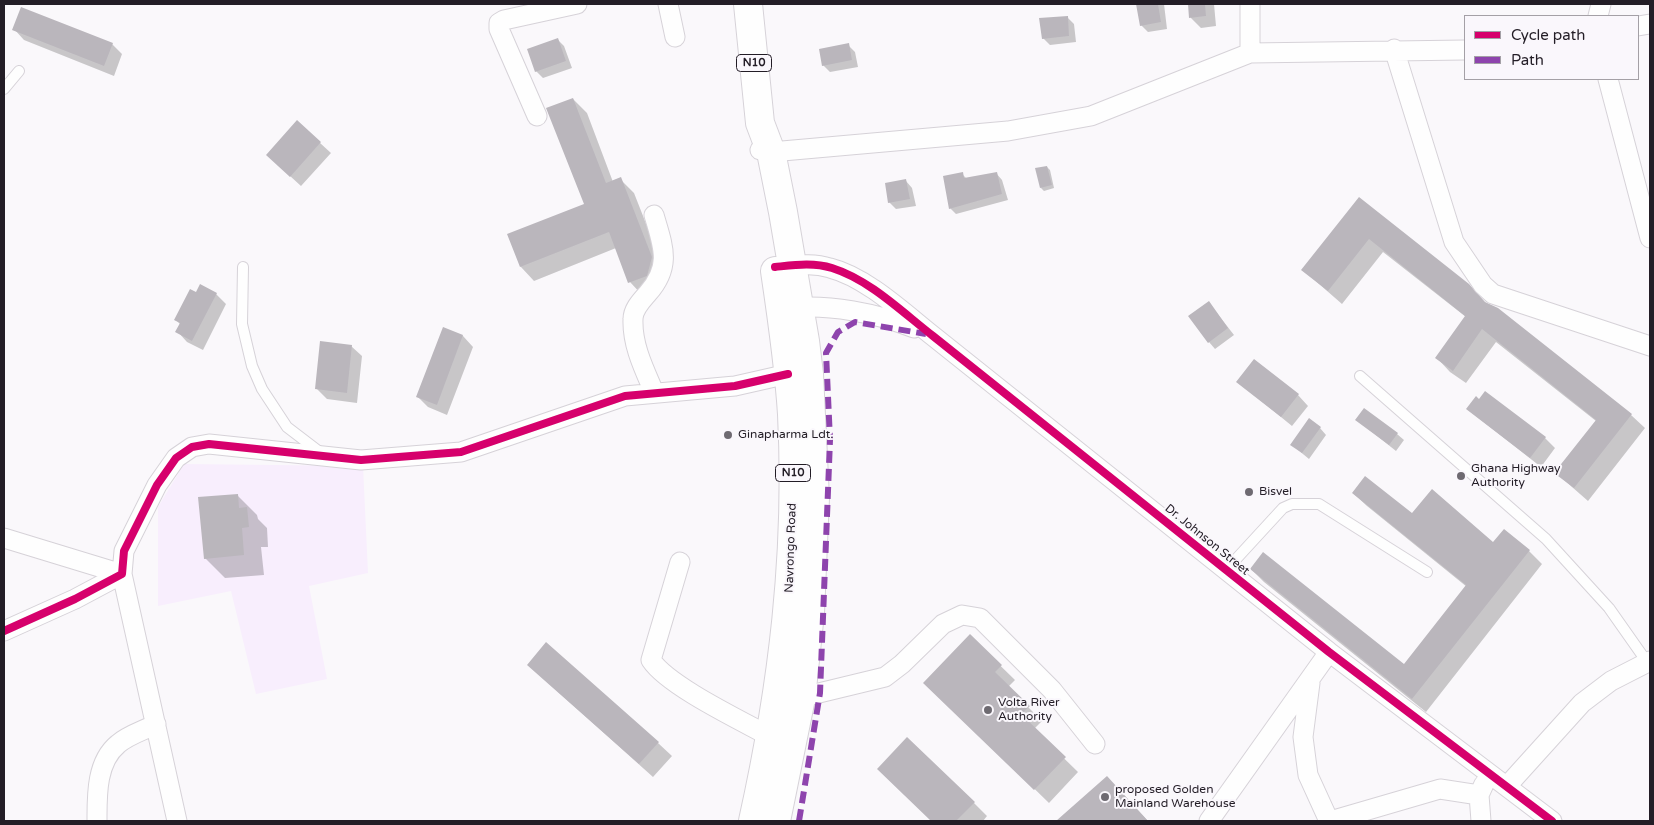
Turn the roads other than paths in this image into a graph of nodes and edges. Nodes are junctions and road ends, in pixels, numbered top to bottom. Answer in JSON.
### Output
{"nodes":[{"id":1,"x":577,"y":4,"type":"edge"},
{"id":2,"x":668,"y":4,"type":"edge"},
{"id":3,"x":748,"y":4,"type":"edge"},
{"id":4,"x":1250,"y":4,"type":"edge"},
{"id":5,"x":675,"y":37,"type":"dead end"},
{"id":6,"x":1394,"y":49,"type":"junction"},
{"id":7,"x":1464,"y":50,"type":"edge"},
{"id":8,"x":1250,"y":53,"type":"junction"},
{"id":9,"x":19,"y":71,"type":"dead end"},
{"id":10,"x":1608,"y":80,"type":"edge"},
{"id":11,"x":4,"y":89,"type":"edge"},
{"id":12,"x":537,"y":116,"type":"dead end"},
{"id":13,"x":765,"y":151,"type":"junction"},
{"id":14,"x":654,"y":215,"type":"dead end"},
{"id":15,"x":1650,"y":238,"type":"edge"},
{"id":16,"x":784,"y":266,"type":"junction"},
{"id":17,"x":243,"y":267,"type":"dead end"},
{"id":18,"x":790,"y":308,"type":"junction"},
{"id":19,"x":933,"y":336,"type":"junction"},
{"id":20,"x":1650,"y":346,"type":"edge"},
{"id":21,"x":788,"y":374,"type":"junction"},
{"id":22,"x":1360,"y":376,"type":"dead end"},
{"id":23,"x":654,"y":392,"type":"junction"},
{"id":24,"x":325,"y":456,"type":"junction"},
{"id":25,"x":4,"y":538,"type":"edge"},
{"id":26,"x":680,"y":562,"type":"dead end"},
{"id":27,"x":1226,"y":570,"type":"junction"},
{"id":28,"x":1427,"y":572,"type":"dead end"},
{"id":29,"x":122,"y":574,"type":"junction"},
{"id":30,"x":4,"y":631,"type":"edge"},
{"id":31,"x":1330,"y":652,"type":"junction"},
{"id":32,"x":1648,"y":661,"type":"edge"},
{"id":33,"x":1310,"y":679,"type":"junction"},
{"id":34,"x":789,"y":700,"type":"junction"},
{"id":35,"x":156,"y":724,"type":"junction"},
{"id":36,"x":771,"y":737,"type":"junction"},
{"id":37,"x":1096,"y":744,"type":"dead end"},
{"id":38,"x":1489,"y":772,"type":"junction"},
{"id":39,"x":1507,"y":786,"type":"junction"},
{"id":40,"x":1479,"y":795,"type":"junction"},
{"id":41,"x":97,"y":821,"type":"edge"},
{"id":42,"x":177,"y":821,"type":"edge"},
{"id":43,"x":753,"y":821,"type":"edge"},
{"id":44,"x":776,"y":821,"type":"edge"},
{"id":45,"x":1209,"y":821,"type":"edge"},
{"id":46,"x":1330,"y":821,"type":"edge"},
{"id":47,"x":1481,"y":821,"type":"edge"},
{"id":48,"x":1552,"y":821,"type":"edge"}],
"edges":[{"from":1,"to":12,"type":"street"},
{"from":2,"to":5,"type":"street"},
{"from":3,"to":13,"type":"highway","name":"Navrongo Road","number":"N10"},
{"from":4,"to":8,"type":"street"},
{"from":6,"to":7,"type":"street"},
{"from":6,"to":8,"type":"street"},
{"from":6,"to":20,"type":"street"},
{"from":8,"to":13,"type":"street"},
{"from":9,"to":11,"type":"lane"},
{"from":10,"to":15,"type":"street"},
{"from":13,"to":16,"type":"highway","name":"Navrongo Road","number":"N10"},
{"from":14,"to":23,"type":"street"},
{"from":16,"to":18,"type":"highway","name":"Navrongo Road","number":"N10"},
{"from":16,"to":19,"type":"street","name":"Dr. Johnson Street"},
{"from":17,"to":24,"type":"lane"},
{"from":18,"to":19,"type":"street","name":"Dr. Johnson Street"},
{"from":18,"to":21,"type":"highway","name":"Navrongo Road","number":"N10"},
{"from":18,"to":34,"type":"highway","name":"Navrongo Road","number":"N10"},
{"from":19,"to":27,"type":"street","name":"Dr. Johnson Street"},
{"from":21,"to":23,"type":"street"},
{"from":21,"to":34,"type":"highway","name":"Navrongo Road","number":"N10"},
{"from":22,"to":32,"type":"lane"},
{"from":23,"to":24,"type":"street"},
{"from":24,"to":29,"type":"street"},
{"from":25,"to":29,"type":"street"},
{"from":26,"to":36,"type":"street"},
{"from":27,"to":28,"type":"lane"},
{"from":27,"to":31,"type":"street","name":"Dr. Johnson Street"},
{"from":29,"to":30,"type":"street"},
{"from":29,"to":35,"type":"street"},
{"from":31,"to":33,"type":"street"},
{"from":31,"to":38,"type":"street","name":"Dr. Johnson Street"},
{"from":32,"to":39,"type":"street"},
{"from":33,"to":45,"type":"street"},
{"from":33,"to":46,"type":"street"},
{"from":34,"to":36,"type":"highway","name":"Navrongo Road","number":"N10"},
{"from":34,"to":37,"type":"street"},
{"from":34,"to":44,"type":"highway","name":"Navrongo Road","number":"N10"},
{"from":35,"to":41,"type":"street"},
{"from":35,"to":42,"type":"street"},
{"from":36,"to":43,"type":"highway","name":"Navrongo Road","number":"N10"},
{"from":38,"to":39,"type":"street","name":"Dr. Johnson Street"},
{"from":38,"to":40,"type":"street"},
{"from":39,"to":48,"type":"street","name":"Dr. Johnson Street"},
{"from":40,"to":46,"type":"street"},
{"from":40,"to":47,"type":"street"}]}
